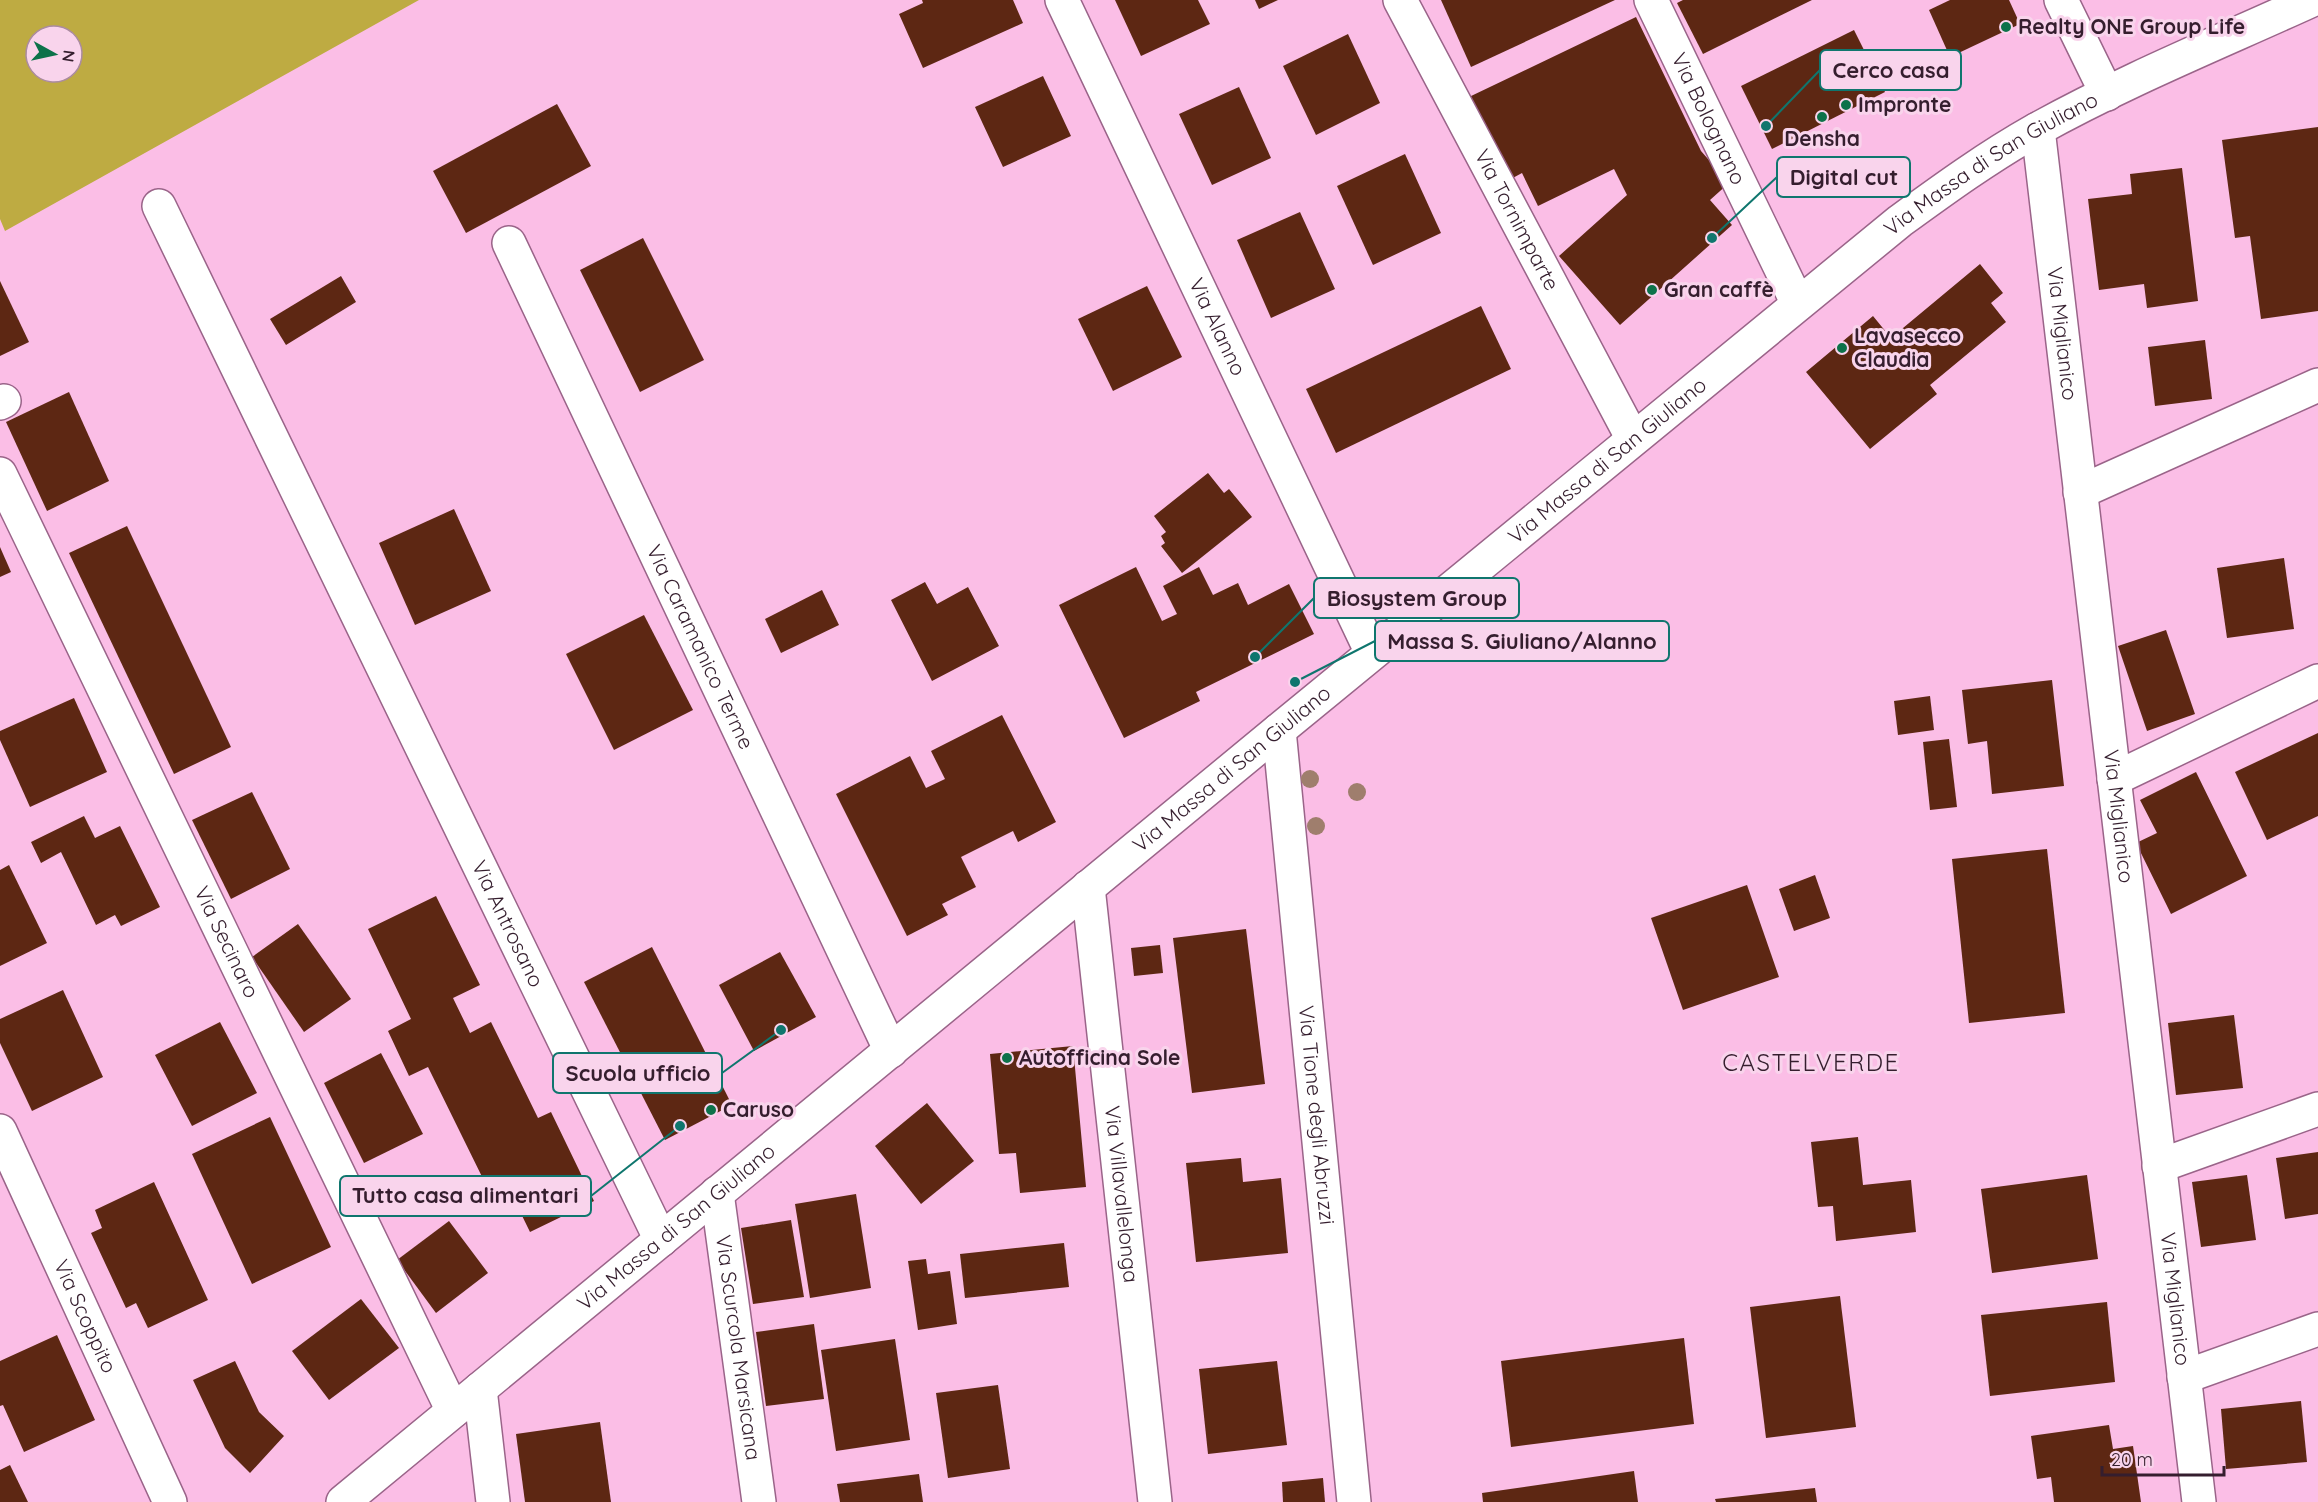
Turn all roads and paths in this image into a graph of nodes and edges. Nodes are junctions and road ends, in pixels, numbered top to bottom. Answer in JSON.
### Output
{"nodes":[{"id":1,"x":1062,"y":0,"type":"edge"},
{"id":2,"x":1400,"y":0,"type":"edge"},
{"id":3,"x":1651,"y":0,"type":"edge"},
{"id":4,"x":2061,"y":0,"type":"edge"},
{"id":5,"x":2312,"y":0,"type":"edge"},
{"id":6,"x":2107,"y":94,"type":"junction"},
{"id":7,"x":2038,"y":129,"type":"junction"},
{"id":8,"x":159,"y":207,"type":"dead end"},
{"id":9,"x":509,"y":243,"type":"dead end"},
{"id":10,"x":1798,"y":303,"type":"junction"},
{"id":11,"x":2318,"y":385,"type":"edge"},
{"id":12,"x":1633,"y":439,"type":"junction"},
{"id":13,"x":0,"y":474,"type":"edge"},
{"id":14,"x":2080,"y":492,"type":"junction"},
{"id":15,"x":1372,"y":653,"type":"junction"},
{"id":16,"x":2318,"y":681,"type":"edge"},
{"id":17,"x":1279,"y":729,"type":"junction"},
{"id":18,"x":2114,"y":779,"type":"junction"},
{"id":19,"x":1088,"y":887,"type":"junction"},
{"id":20,"x":891,"y":1051,"type":"junction"},
{"id":21,"x":2318,"y":1110,"type":"edge"},
{"id":22,"x":0,"y":1131,"type":"edge"},
{"id":23,"x":2159,"y":1166,"type":"junction"},
{"id":24,"x":717,"y":1194,"type":"junction"},
{"id":25,"x":661,"y":1240,"type":"junction"},
{"id":26,"x":2318,"y":1329,"type":"edge"},
{"id":27,"x":2184,"y":1377,"type":"junction"},
{"id":28,"x":480,"y":1389,"type":"junction"},
{"id":29,"x":453,"y":1411,"type":"junction"},
{"id":30,"x":170,"y":1502,"type":"edge"},
{"id":31,"x":343,"y":1502,"type":"edge"},
{"id":32,"x":493,"y":1502,"type":"edge"},
{"id":33,"x":759,"y":1502,"type":"edge"},
{"id":34,"x":1155,"y":1502,"type":"edge"},
{"id":35,"x":1354,"y":1502,"type":"edge"},
{"id":36,"x":2199,"y":1502,"type":"edge"}],
"edges":[{"from":1,"to":15,"type":"street","name":"Via Alanno"},
{"from":2,"to":12,"type":"street","name":"Via Tornimparte"},
{"from":3,"to":10,"type":"street","name":"Via Bolognano"},
{"from":4,"to":6,"type":"street"},
{"from":5,"to":6,"type":"street","name":"Via Massa di San Giuliano"},
{"from":6,"to":7,"type":"street","name":"Via Massa di San Giuliano"},
{"from":7,"to":10,"type":"street","name":"Via Massa di San Giuliano"},
{"from":7,"to":14,"type":"street","name":"Via Miglianico"},
{"from":8,"to":25,"type":"street","name":"Via Antrosano"},
{"from":9,"to":20,"type":"street","name":"Via Caramanico Terme"},
{"from":10,"to":12,"type":"street","name":"Via Massa di San Giuliano"},
{"from":11,"to":14,"type":"street"},
{"from":12,"to":15,"type":"street","name":"Via Massa di San Giuliano"},
{"from":13,"to":29,"type":"street","name":"Via Secinaro"},
{"from":14,"to":18,"type":"street","name":"Via Miglianico"},
{"from":15,"to":17,"type":"street","name":"Via Massa di San Giuliano"},
{"from":16,"to":18,"type":"street"},
{"from":17,"to":19,"type":"street","name":"Via Massa di San Giuliano"},
{"from":17,"to":35,"type":"street","name":"Via Tione degli Abruzzi"},
{"from":18,"to":23,"type":"street","name":"Via Miglianico"},
{"from":19,"to":20,"type":"street","name":"Via Massa di San Giuliano"},
{"from":19,"to":34,"type":"street","name":"Via Villavallelonga"},
{"from":20,"to":24,"type":"street","name":"Via Massa di San Giuliano"},
{"from":21,"to":23,"type":"street"},
{"from":22,"to":30,"type":"street","name":"Via Scoppito"},
{"from":23,"to":27,"type":"street","name":"Via Miglianico"},
{"from":24,"to":25,"type":"street","name":"Via Massa di San Giuliano"},
{"from":24,"to":33,"type":"street","name":"Via Scurcola Marsicana"},
{"from":25,"to":28,"type":"street","name":"Via Massa di San Giuliano"},
{"from":26,"to":27,"type":"street"},
{"from":27,"to":36,"type":"street","name":"Via Miglianico"},
{"from":28,"to":29,"type":"street","name":"Via Massa di San Giuliano"},
{"from":28,"to":32,"type":"street"},
{"from":29,"to":31,"type":"street","name":"Via Massa di San Giuliano"}]}
